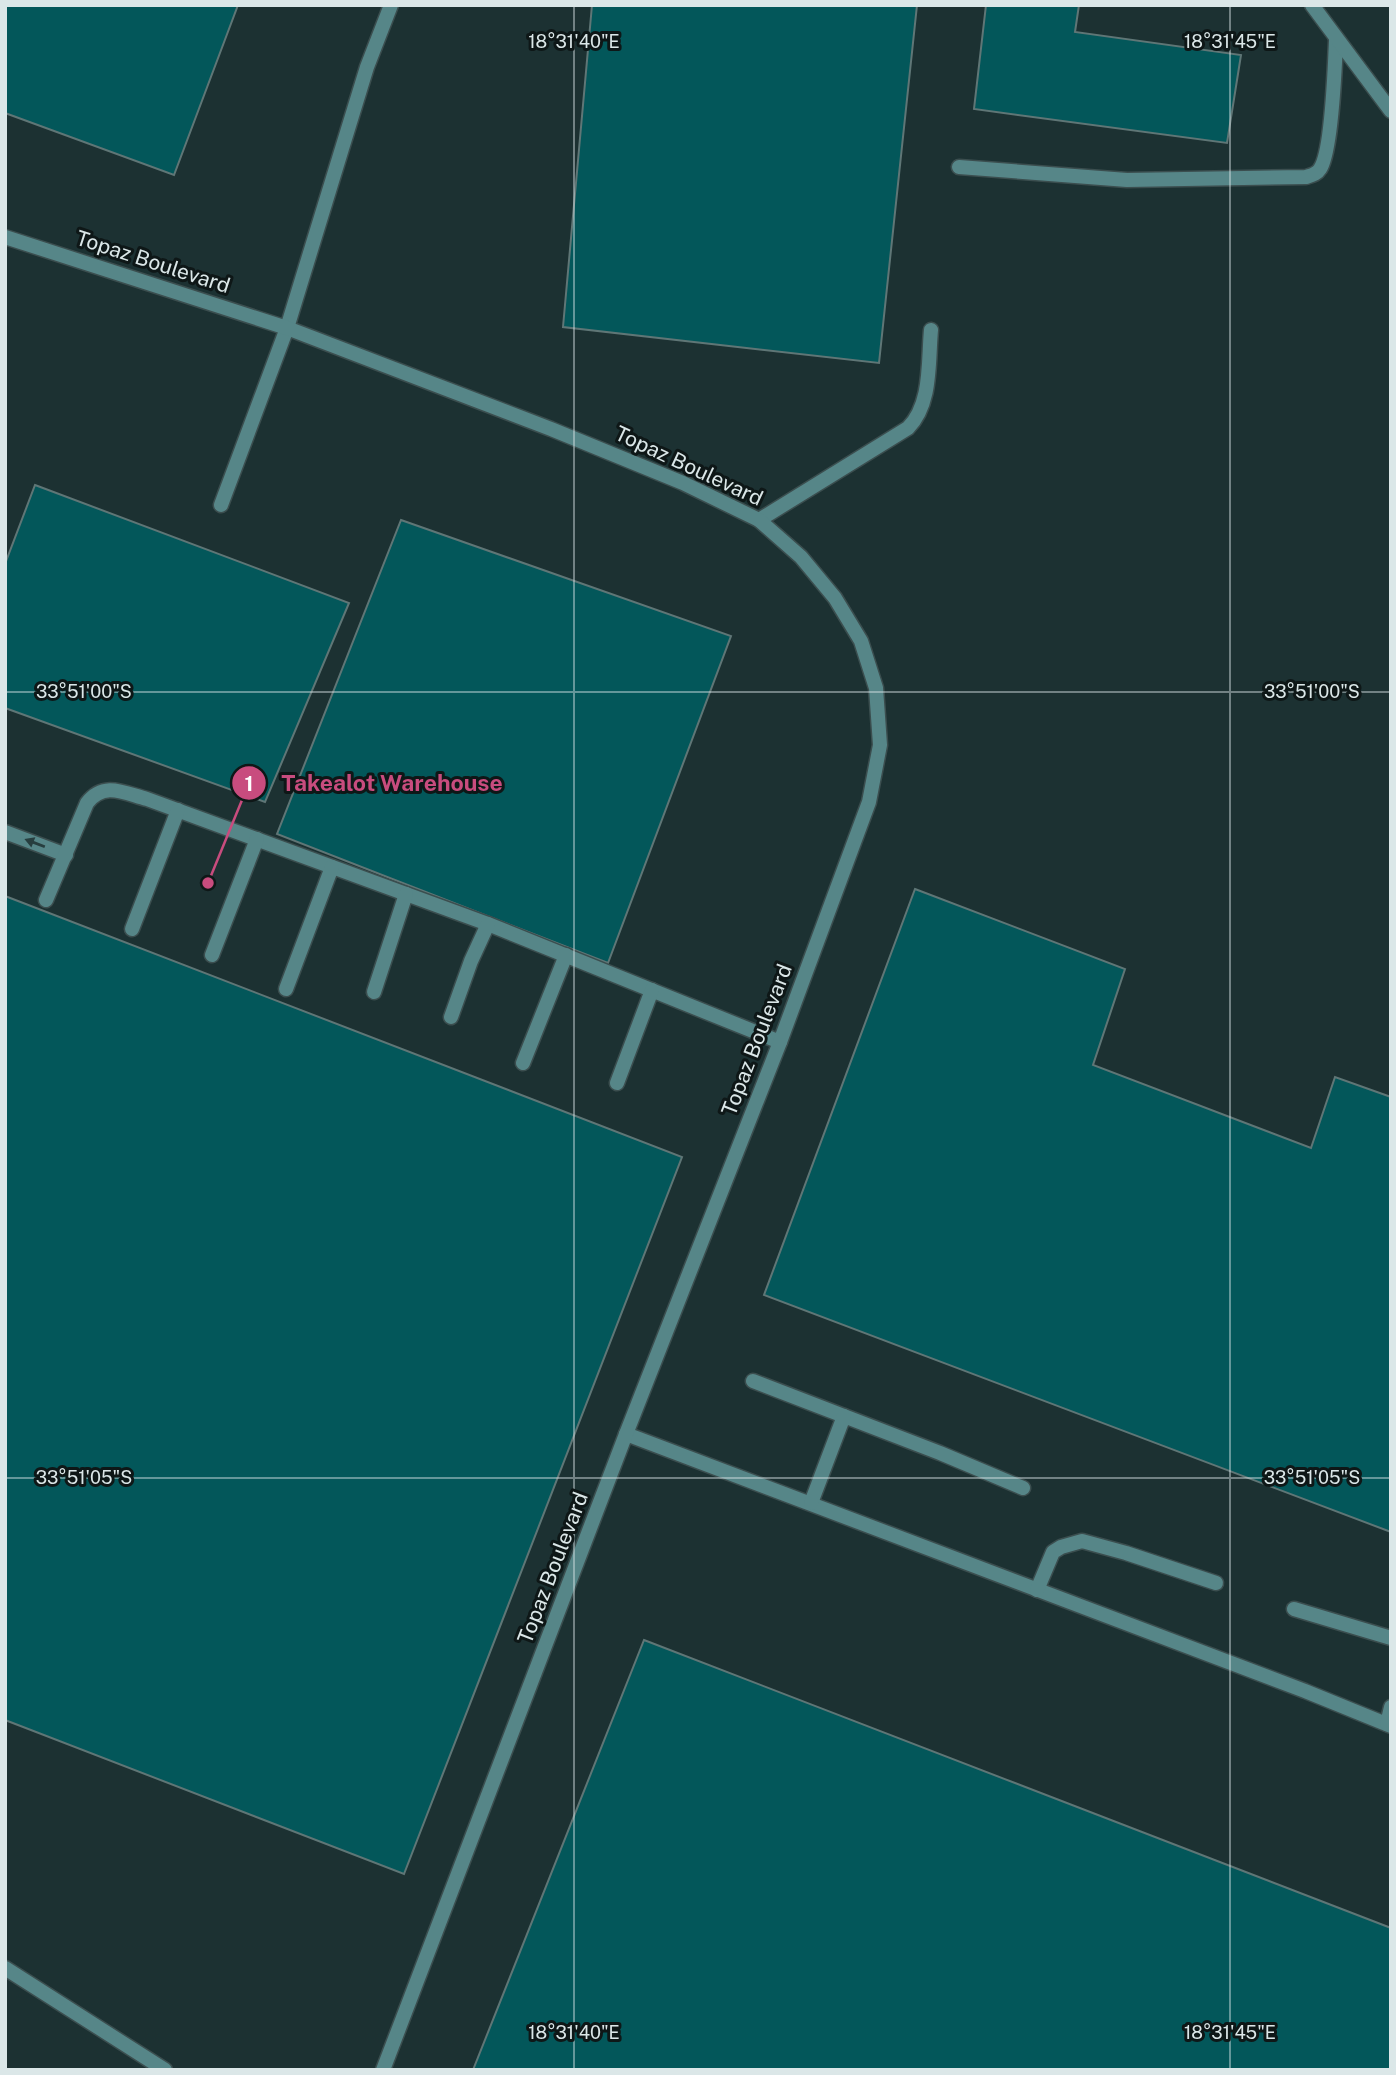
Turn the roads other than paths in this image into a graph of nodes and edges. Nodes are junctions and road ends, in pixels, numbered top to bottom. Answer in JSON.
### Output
{"nodes":[{"id":1,"x":391,"y":5,"type":"edge"},
{"id":2,"x":1312,"y":5,"type":"edge"},
{"id":3,"x":1336,"y":40,"type":"junction"},
{"id":4,"x":1391,"y":111,"type":"edge"},
{"id":5,"x":959,"y":167,"type":"dead end"},
{"id":6,"x":5,"y":237,"type":"edge"},
{"id":7,"x":287,"y":328,"type":"junction"},
{"id":8,"x":931,"y":330,"type":"dead end"},
{"id":9,"x":221,"y":505,"type":"dead end"},
{"id":10,"x":759,"y":520,"type":"junction"},
{"id":11,"x":178,"y":810,"type":"junction"},
{"id":12,"x":5,"y":832,"type":"edge"},
{"id":13,"x":257,"y":839,"type":"junction"},
{"id":14,"x":66,"y":855,"type":"junction"},
{"id":15,"x":332,"y":867,"type":"junction"},
{"id":16,"x":406,"y":894,"type":"junction"},
{"id":17,"x":46,"y":900,"type":"dead end"},
{"id":18,"x":488,"y":924,"type":"junction"},
{"id":19,"x":132,"y":929,"type":"dead end"},
{"id":20,"x":212,"y":955,"type":"dead end"},
{"id":21,"x":566,"y":956,"type":"junction"},
{"id":22,"x":286,"y":989,"type":"dead end"},
{"id":23,"x":652,"y":990,"type":"junction"},
{"id":24,"x":374,"y":992,"type":"dead end"},
{"id":25,"x":451,"y":1017,"type":"dead end"},
{"id":26,"x":780,"y":1042,"type":"junction"},
{"id":27,"x":523,"y":1063,"type":"dead end"},
{"id":28,"x":617,"y":1083,"type":"dead end"},
{"id":29,"x":753,"y":1381,"type":"dead end"},
{"id":30,"x":844,"y":1416,"type":"junction"},
{"id":31,"x":626,"y":1434,"type":"junction"},
{"id":32,"x":1023,"y":1488,"type":"dead end"},
{"id":33,"x":811,"y":1503,"type":"junction"},
{"id":34,"x":1216,"y":1583,"type":"dead end"},
{"id":35,"x":1037,"y":1590,"type":"junction"},
{"id":36,"x":1294,"y":1609,"type":"dead end"},
{"id":37,"x":1391,"y":1638,"type":"edge"},
{"id":38,"x":1391,"y":1707,"type":"edge"},
{"id":39,"x":1389,"y":1725,"type":"edge"},
{"id":40,"x":5,"y":1968,"type":"edge"},
{"id":41,"x":164,"y":2070,"type":"edge"},
{"id":42,"x":383,"y":2070,"type":"edge"}],
"edges":[{"from":1,"to":7,"type":"street"},
{"from":2,"to":3,"type":"street"},
{"from":3,"to":4,"type":"street"},
{"from":3,"to":5,"type":"street"},
{"from":6,"to":7,"type":"street","name":"Topaz Boulevard"},
{"from":7,"to":9,"type":"street"},
{"from":7,"to":10,"type":"street","name":"Topaz Boulevard"},
{"from":8,"to":10,"type":"street"},
{"from":10,"to":26,"type":"street","name":"Topaz Boulevard"},
{"from":11,"to":13,"type":"street"},
{"from":11,"to":14,"type":"street"},
{"from":11,"to":19,"type":"street"},
{"from":14,"to":12,"type":"street","one_way":true},
{"from":13,"to":15,"type":"street"},
{"from":13,"to":20,"type":"street"},
{"from":14,"to":17,"type":"street"},
{"from":15,"to":16,"type":"street"},
{"from":15,"to":22,"type":"street"},
{"from":16,"to":18,"type":"street"},
{"from":16,"to":24,"type":"street"},
{"from":18,"to":21,"type":"street"},
{"from":18,"to":25,"type":"street"},
{"from":21,"to":23,"type":"street"},
{"from":21,"to":27,"type":"street"},
{"from":23,"to":26,"type":"street"},
{"from":23,"to":28,"type":"street"},
{"from":26,"to":31,"type":"street","name":"Topaz Boulevard"},
{"from":29,"to":30,"type":"street"},
{"from":30,"to":32,"type":"street"},
{"from":30,"to":33,"type":"street"},
{"from":31,"to":33,"type":"street"},
{"from":31,"to":42,"type":"street","name":"Topaz Boulevard"},
{"from":33,"to":35,"type":"street"},
{"from":34,"to":35,"type":"street"},
{"from":35,"to":39,"type":"street"},
{"from":36,"to":37,"type":"street"},
{"from":38,"to":39,"type":"street"},
{"from":40,"to":41,"type":"street"}]}
